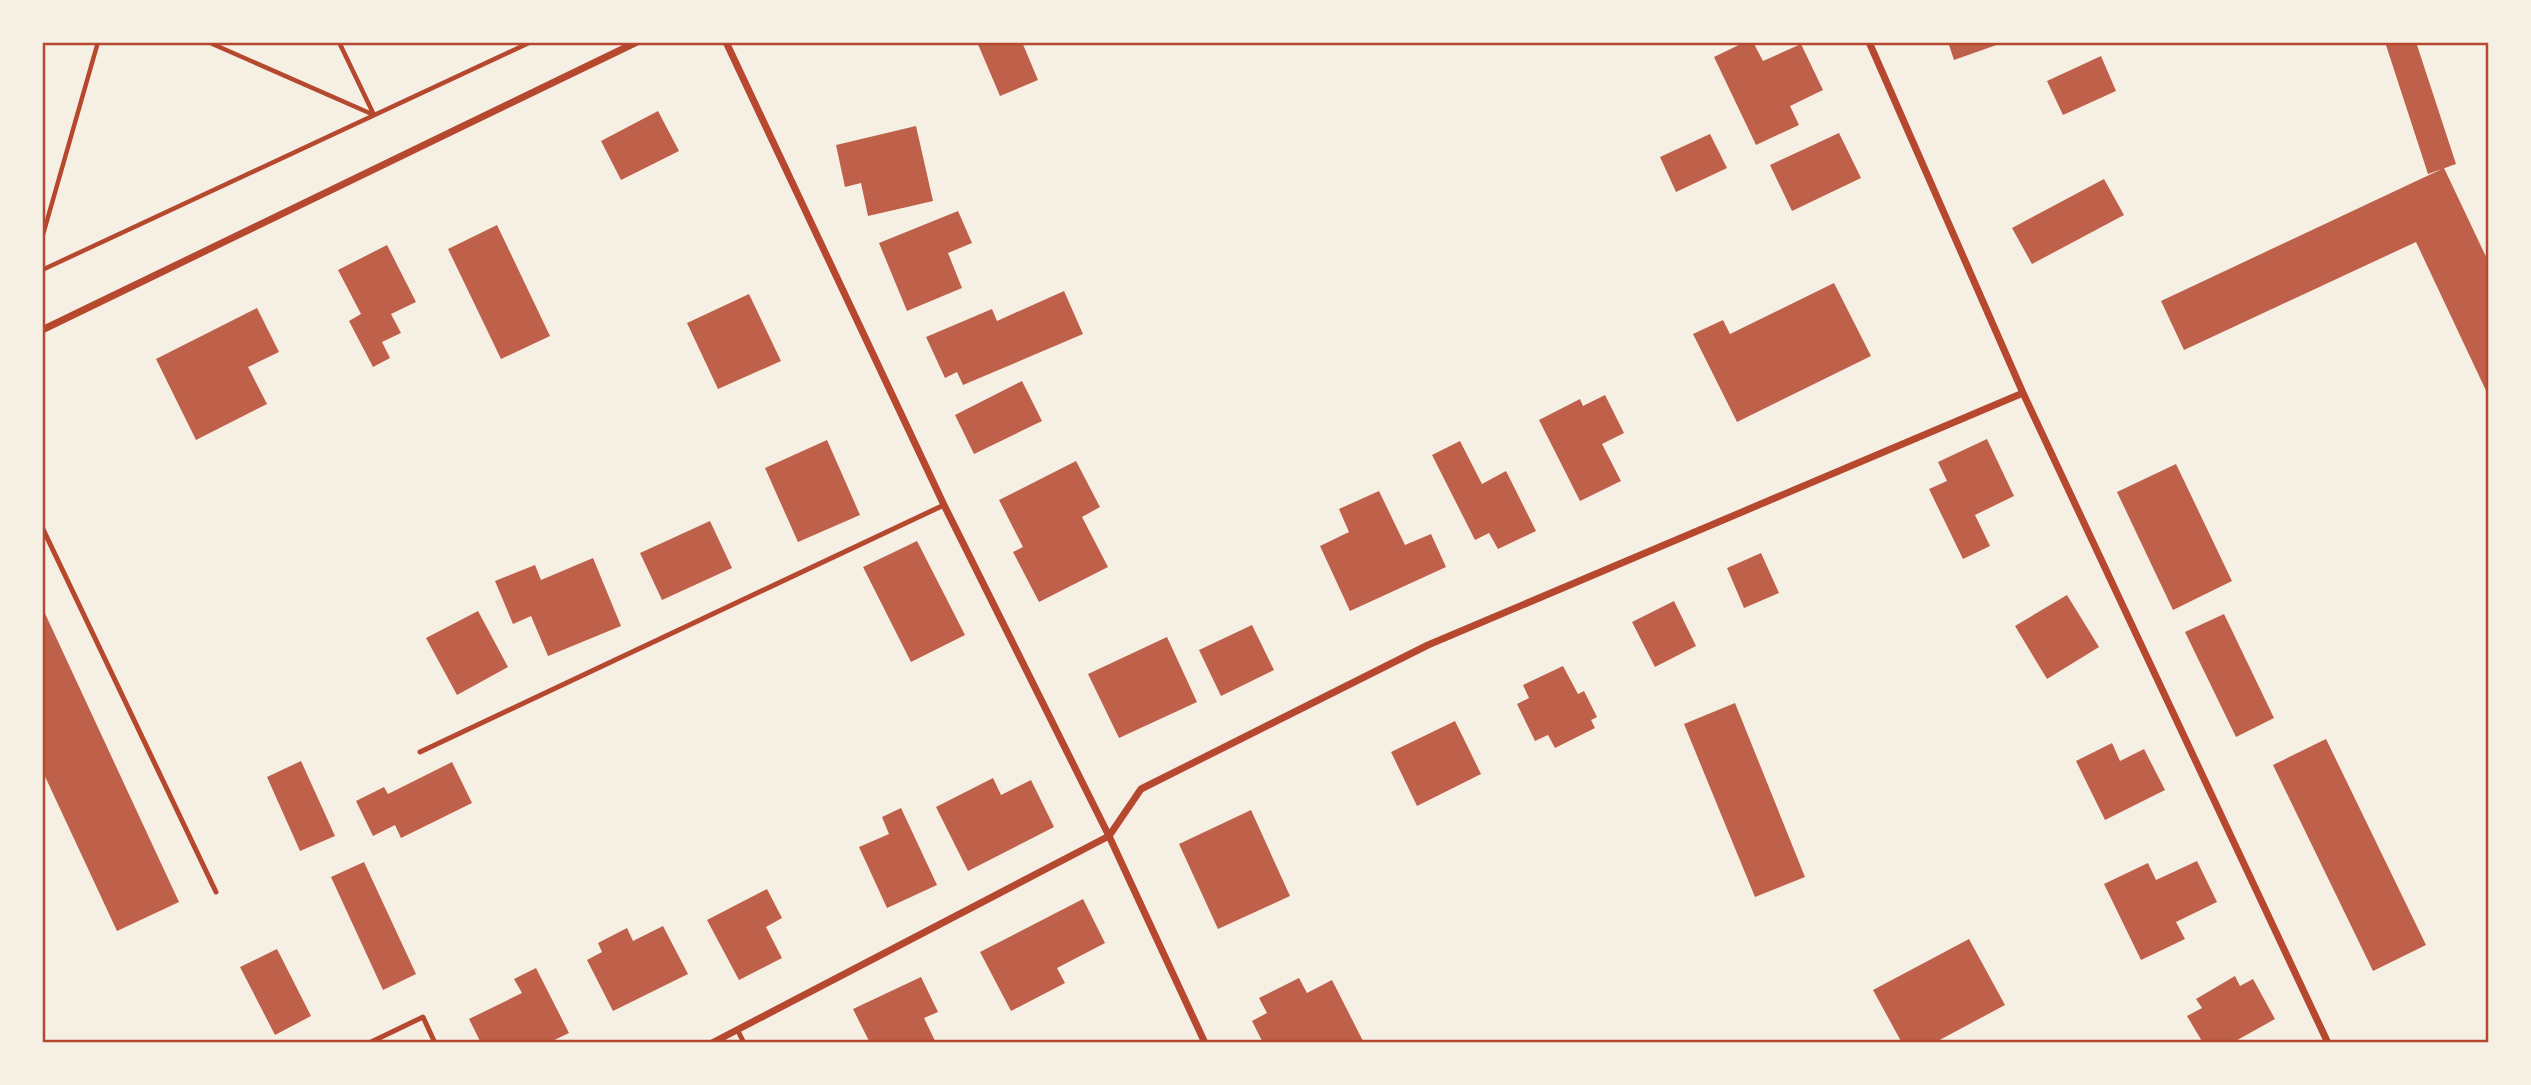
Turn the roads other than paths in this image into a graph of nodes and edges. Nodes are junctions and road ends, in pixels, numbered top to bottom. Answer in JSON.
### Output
{"nodes":[{"id":1,"x":637,"y":42,"type":"edge"},
{"id":2,"x":726,"y":42,"type":"edge"},
{"id":3,"x":1870,"y":42,"type":"edge"},
{"id":4,"x":42,"y":330,"type":"edge"},
{"id":5,"x":2023,"y":393,"type":"junction"},
{"id":6,"x":944,"y":505,"type":"junction"},
{"id":7,"x":42,"y":527,"type":"edge"},
{"id":8,"x":420,"y":752,"type":"dead end"},
{"id":9,"x":1109,"y":836,"type":"junction"},
{"id":10,"x":216,"y":892,"type":"dead end"},
{"id":11,"x":738,"y":1031,"type":"junction"},
{"id":12,"x":369,"y":1043,"type":"edge"},
{"id":13,"x":435,"y":1043,"type":"edge"},
{"id":14,"x":712,"y":1043,"type":"edge"},
{"id":15,"x":744,"y":1043,"type":"edge"},
{"id":16,"x":1205,"y":1043,"type":"edge"},
{"id":17,"x":2328,"y":1043,"type":"edge"}],
"edges":[{"from":1,"to":4,"type":"street"},
{"from":2,"to":6,"type":"street"},
{"from":3,"to":5,"type":"street"},
{"from":5,"to":9,"type":"street"},
{"from":5,"to":17,"type":"street"},
{"from":6,"to":8,"type":"lane"},
{"from":6,"to":9,"type":"street"},
{"from":7,"to":10,"type":"lane"},
{"from":9,"to":11,"type":"street"},
{"from":9,"to":16,"type":"street"},
{"from":11,"to":14,"type":"street"},
{"from":11,"to":15,"type":"lane"},
{"from":12,"to":13,"type":"lane"}]}
